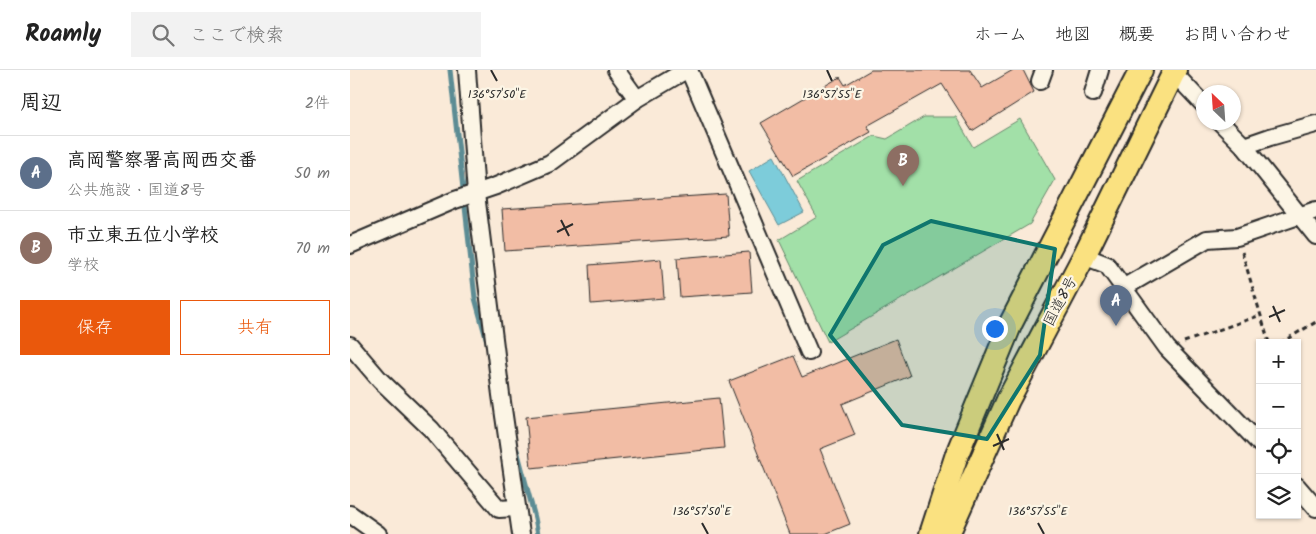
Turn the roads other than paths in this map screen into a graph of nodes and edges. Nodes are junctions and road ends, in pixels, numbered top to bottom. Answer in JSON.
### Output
{"nodes":[{"id":1,"x":467,"y":70,"type":"edge"},
{"id":2,"x":616,"y":70,"type":"edge"},
{"id":3,"x":687,"y":70,"type":"edge"},
{"id":4,"x":1100,"y":70,"type":"edge"},
{"id":5,"x":1141,"y":70,"type":"edge"},
{"id":6,"x":1173,"y":71,"type":"edge"},
{"id":7,"x":1093,"y":92,"type":"dead end"},
{"id":8,"x":1196,"y":96,"type":"edge"},
{"id":9,"x":637,"y":99,"type":"junction"},
{"id":10,"x":1316,"y":124,"type":"edge"},
{"id":11,"x":1228,"y":130,"type":"edge"},
{"id":12,"x":1244,"y":146,"type":"junction"},
{"id":13,"x":476,"y":194,"type":"junction"},
{"id":14,"x":1316,"y":210,"type":"edge"},
{"id":15,"x":1300,"y":216,"type":"junction"},
{"id":16,"x":1316,"y":236,"type":"edge"},
{"id":17,"x":350,"y":245,"type":"edge"},
{"id":18,"x":1084,"y":256,"type":"junction"},
{"id":19,"x":1123,"y":288,"type":"junction"},
{"id":20,"x":350,"y":345,"type":"edge"},
{"id":21,"x":809,"y":352,"type":"dead end"},
{"id":22,"x":1256,"y":440,"type":"edge"},
{"id":23,"x":1301,"y":490,"type":"edge"},
{"id":24,"x":1314,"y":501,"type":"edge"},
{"id":25,"x":517,"y":508,"type":"junction"},
{"id":26,"x":350,"y":514,"type":"edge"},
{"id":27,"x":378,"y":534,"type":"edge"},
{"id":28,"x":521,"y":534,"type":"edge"},
{"id":29,"x":931,"y":534,"type":"edge"},
{"id":30,"x":948,"y":534,"type":"edge"}],
"edges":[{"from":1,"to":13,"type":"street"},
{"from":2,"to":9,"type":"street"},
{"from":3,"to":9,"type":"street"},
{"from":3,"to":21,"type":"street"},
{"from":4,"to":7,"type":"street"},
{"from":5,"to":29,"type":"highway"},
{"from":6,"to":8,"type":"street"},
{"from":6,"to":18,"type":"highway","name":"国道8号"},
{"from":9,"to":13,"type":"street"},
{"from":10,"to":12,"type":"street"},
{"from":11,"to":12,"type":"street"},
{"from":12,"to":15,"type":"street"},
{"from":13,"to":17,"type":"street"},
{"from":13,"to":25,"type":"street"},
{"from":14,"to":15,"type":"street"},
{"from":15,"to":16,"type":"street"},
{"from":15,"to":19,"type":"street"},
{"from":18,"to":19,"type":"street"},
{"from":18,"to":30,"type":"highway","name":"国道8号"},
{"from":19,"to":22,"type":"street"},
{"from":20,"to":25,"type":"street"},
{"from":23,"to":24,"type":"street"},
{"from":25,"to":28,"type":"street"},
{"from":26,"to":27,"type":"street"}]}
